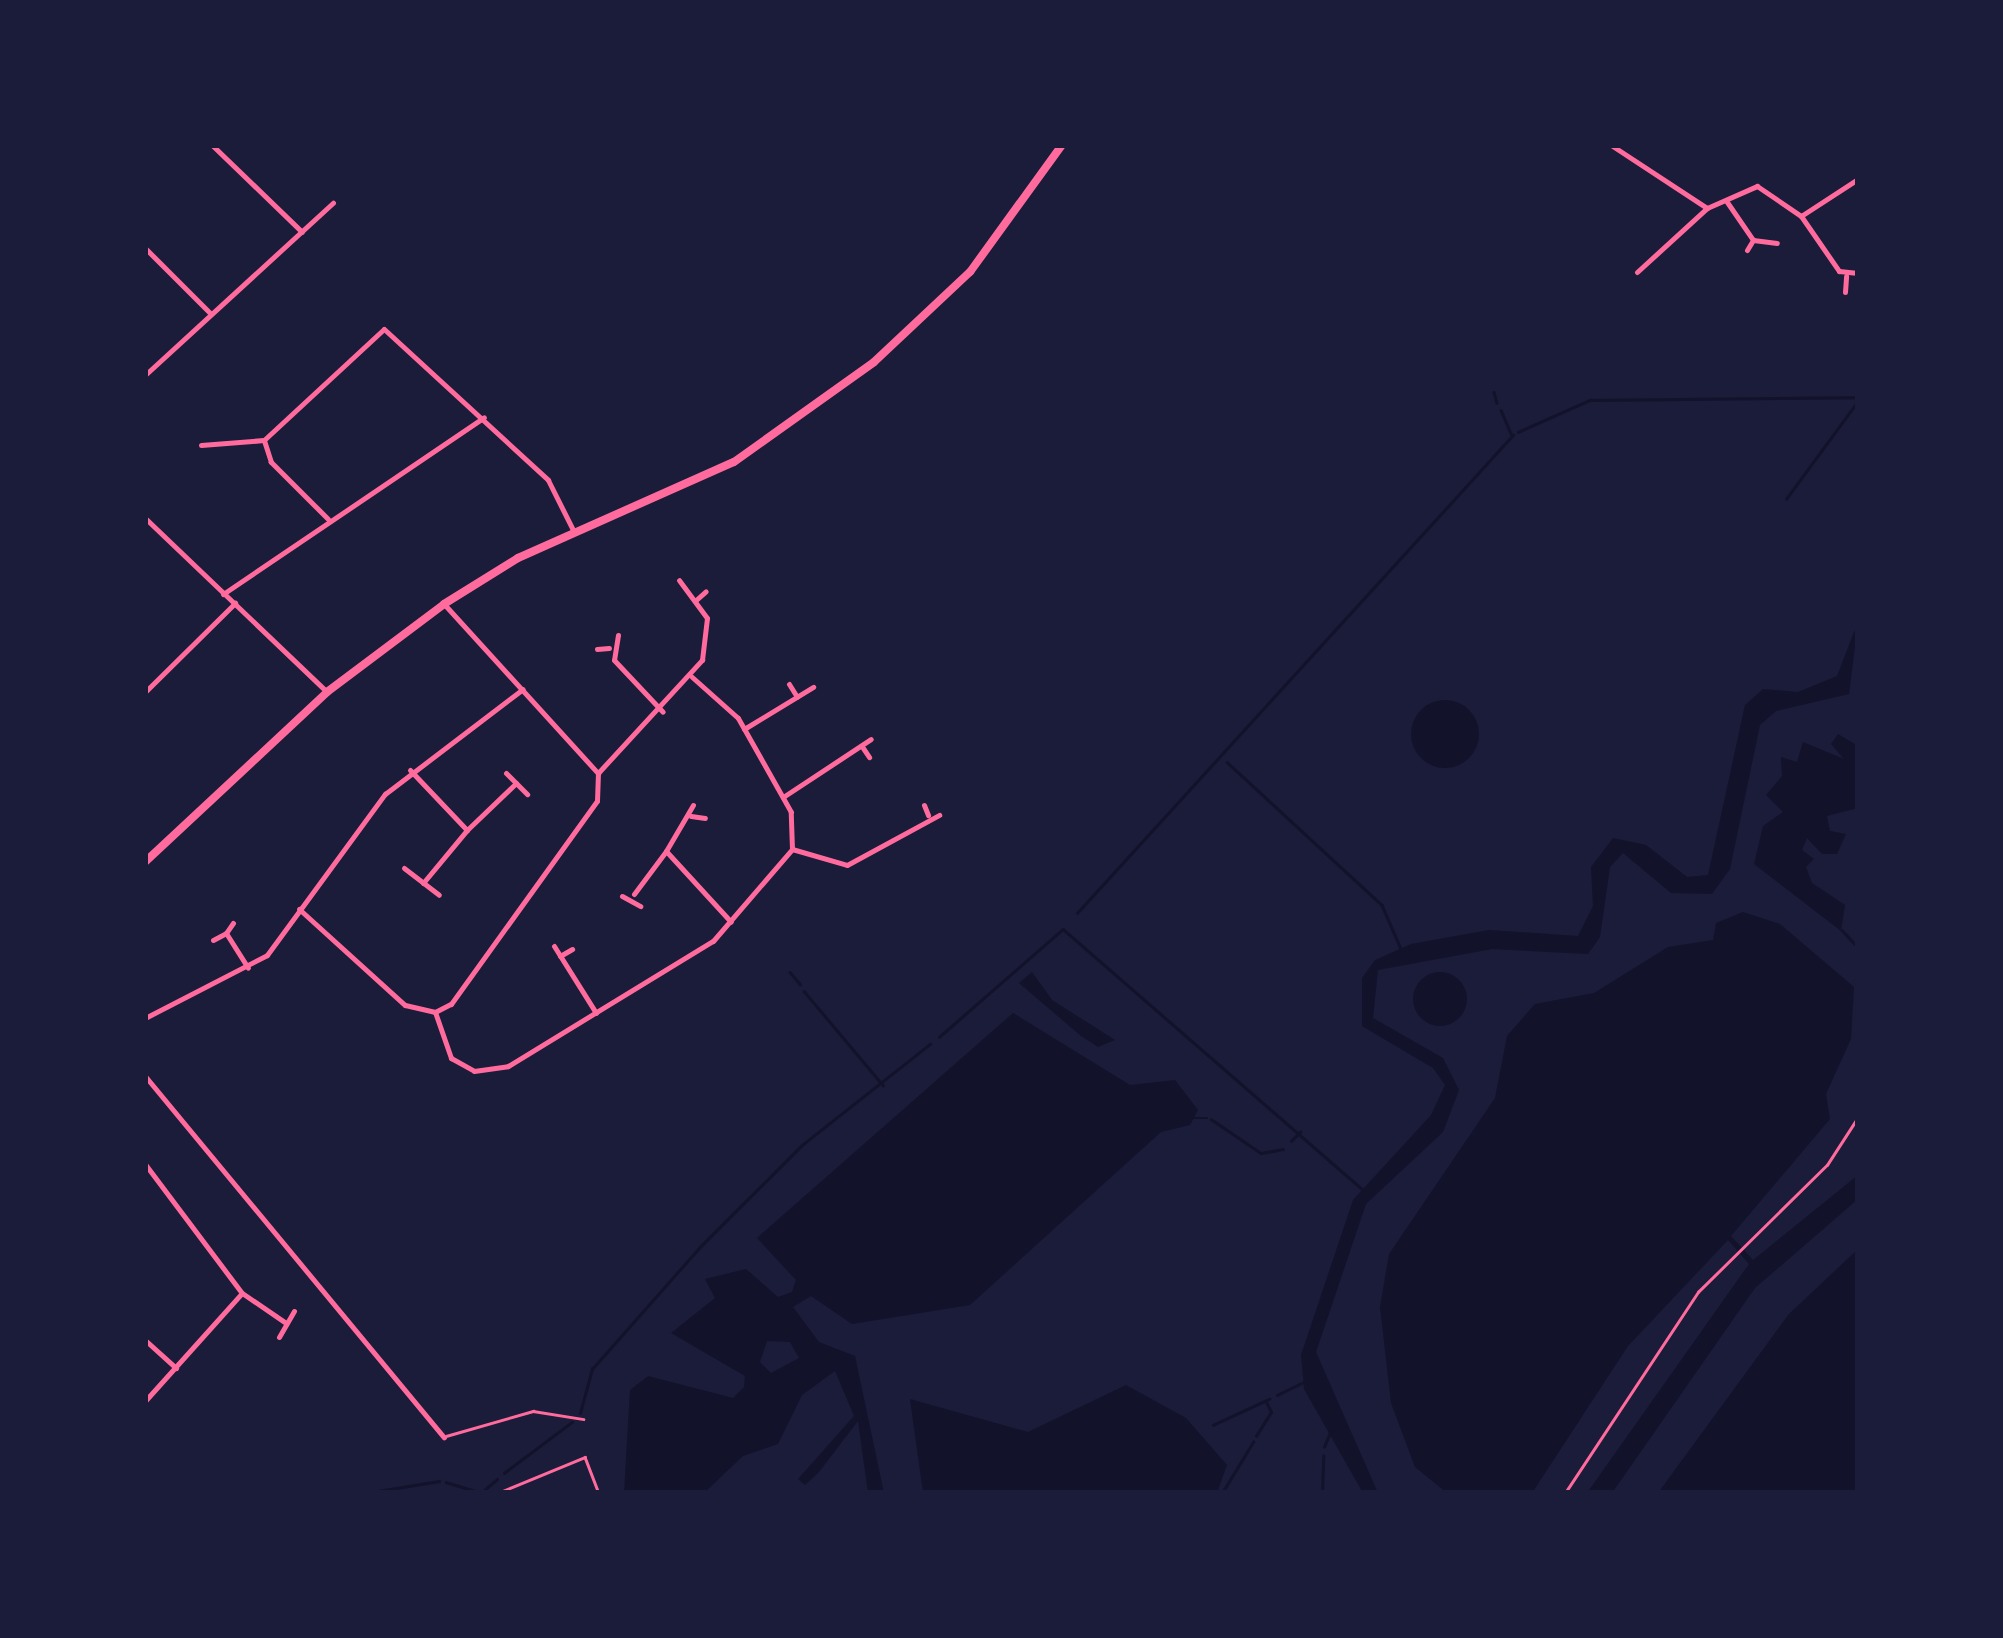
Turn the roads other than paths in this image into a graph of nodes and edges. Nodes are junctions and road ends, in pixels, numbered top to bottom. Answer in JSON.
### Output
{"nodes":[{"id":1,"x":212,"y":145,"type":"edge"},
{"id":2,"x":1062,"y":145,"type":"edge"},
{"id":3,"x":1612,"y":145,"type":"edge"},
{"id":4,"x":1858,"y":178,"type":"edge"},
{"id":5,"x":1727,"y":202,"type":"junction"},
{"id":6,"x":334,"y":203,"type":"dead end"},
{"id":7,"x":1707,"y":208,"type":"junction"},
{"id":8,"x":1801,"y":216,"type":"junction"},
{"id":9,"x":302,"y":232,"type":"junction"},
{"id":10,"x":1753,"y":240,"type":"junction"},
{"id":11,"x":1777,"y":243,"type":"dead end"},
{"id":12,"x":145,"y":248,"type":"edge"},
{"id":13,"x":1747,"y":250,"type":"dead end"},
{"id":14,"x":1637,"y":272,"type":"dead end"},
{"id":15,"x":1858,"y":273,"type":"edge"},
{"id":16,"x":1846,"y":276,"type":"junction"},
{"id":17,"x":1845,"y":292,"type":"dead end"},
{"id":18,"x":211,"y":314,"type":"junction"},
{"id":19,"x":145,"y":375,"type":"edge"},
{"id":20,"x":484,"y":417,"type":"junction"},
{"id":21,"x":206,"y":439,"type":"dead end"},
{"id":22,"x":264,"y":440,"type":"junction"},
{"id":23,"x":145,"y":518,"type":"edge"},
{"id":24,"x":328,"y":519,"type":"junction"},
{"id":25,"x":574,"y":532,"type":"junction"},
{"id":26,"x":679,"y":580,"type":"dead end"},
{"id":27,"x":706,"y":591,"type":"dead end"},
{"id":28,"x":223,"y":594,"type":"junction"},
{"id":29,"x":696,"y":600,"type":"junction"},
{"id":30,"x":235,"y":603,"type":"junction"},
{"id":31,"x":444,"y":604,"type":"junction"},
{"id":32,"x":618,"y":636,"type":"dead end"},
{"id":33,"x":609,"y":648,"type":"junction"},
{"id":34,"x":598,"y":649,"type":"dead end"},
{"id":35,"x":692,"y":678,"type":"junction"},
{"id":36,"x":789,"y":684,"type":"dead end"},
{"id":37,"x":812,"y":687,"type":"dead end"},
{"id":38,"x":522,"y":689,"type":"junction"},
{"id":39,"x":145,"y":692,"type":"edge"},
{"id":40,"x":327,"y":692,"type":"junction"},
{"id":41,"x":797,"y":697,"type":"junction"},
{"id":42,"x":663,"y":712,"type":"junction"},
{"id":43,"x":744,"y":730,"type":"junction"},
{"id":44,"x":871,"y":739,"type":"dead end"},
{"id":45,"x":863,"y":748,"type":"junction"},
{"id":46,"x":869,"y":756,"type":"dead end"},
{"id":47,"x":410,"y":770,"type":"junction"},
{"id":48,"x":506,"y":773,"type":"dead end"},
{"id":49,"x":598,"y":773,"type":"junction"},
{"id":50,"x":516,"y":783,"type":"junction"},
{"id":51,"x":527,"y":794,"type":"dead end"},
{"id":52,"x":783,"y":797,"type":"junction"},
{"id":53,"x":924,"y":804,"type":"dead end"},
{"id":54,"x":693,"y":805,"type":"dead end"},
{"id":55,"x":928,"y":815,"type":"junction"},
{"id":56,"x":939,"y":815,"type":"dead end"},
{"id":57,"x":690,"y":816,"type":"junction"},
{"id":58,"x":705,"y":818,"type":"dead end"},
{"id":59,"x":467,"y":830,"type":"junction"},
{"id":60,"x":792,"y":849,"type":"junction"},
{"id":61,"x":666,"y":851,"type":"junction"},
{"id":62,"x":145,"y":862,"type":"edge"},
{"id":63,"x":404,"y":868,"type":"dead end"},
{"id":64,"x":423,"y":883,"type":"junction"},
{"id":65,"x":634,"y":894,"type":"junction"},
{"id":66,"x":439,"y":896,"type":"dead end"},
{"id":67,"x":622,"y":896,"type":"dead end"},
{"id":68,"x":640,"y":906,"type":"dead end"},
{"id":69,"x":299,"y":909,"type":"junction"},
{"id":70,"x":233,"y":922,"type":"dead end"},
{"id":71,"x":731,"y":922,"type":"junction"},
{"id":72,"x":226,"y":933,"type":"junction"},
{"id":73,"x":212,"y":940,"type":"dead end"},
{"id":74,"x":554,"y":946,"type":"dead end"},
{"id":75,"x":572,"y":949,"type":"dead end"},
{"id":76,"x":560,"y":956,"type":"junction"},
{"id":77,"x":248,"y":968,"type":"junction"},
{"id":78,"x":435,"y":1012,"type":"junction"},
{"id":79,"x":596,"y":1014,"type":"junction"},
{"id":80,"x":145,"y":1018,"type":"edge"},
{"id":81,"x":145,"y":1076,"type":"edge"},
{"id":82,"x":145,"y":1164,"type":"edge"},
{"id":83,"x":242,"y":1293,"type":"junction"},
{"id":84,"x":294,"y":1311,"type":"dead end"},
{"id":85,"x":286,"y":1323,"type":"junction"},
{"id":86,"x":279,"y":1337,"type":"dead end"},
{"id":87,"x":145,"y":1340,"type":"edge"},
{"id":88,"x":176,"y":1368,"type":"junction"},
{"id":89,"x":145,"y":1401,"type":"edge"},
{"id":90,"x":583,"y":1419,"type":"dead end"},
{"id":91,"x":444,"y":1437,"type":"joint"}],
"edges":[{"from":1,"to":9,"type":"street"},
{"from":2,"to":25,"type":"street"},
{"from":3,"to":7,"type":"street"},
{"from":4,"to":8,"type":"street"},
{"from":5,"to":7,"type":"street"},
{"from":5,"to":8,"type":"street"},
{"from":5,"to":10,"type":"street"},
{"from":6,"to":9,"type":"street"},
{"from":7,"to":14,"type":"street"},
{"from":8,"to":16,"type":"street"},
{"from":9,"to":18,"type":"street"},
{"from":10,"to":11,"type":"street"},
{"from":10,"to":13,"type":"street"},
{"from":12,"to":18,"type":"street"},
{"from":15,"to":16,"type":"street"},
{"from":16,"to":17,"type":"street"},
{"from":18,"to":19,"type":"street"},
{"from":20,"to":22,"type":"street"},
{"from":20,"to":24,"type":"street"},
{"from":20,"to":25,"type":"street"},
{"from":21,"to":22,"type":"street"},
{"from":22,"to":24,"type":"street"},
{"from":23,"to":28,"type":"street"},
{"from":24,"to":28,"type":"street"},
{"from":25,"to":31,"type":"street"},
{"from":26,"to":29,"type":"street"},
{"from":27,"to":29,"type":"street"},
{"from":28,"to":30,"type":"street"},
{"from":29,"to":35,"type":"street"},
{"from":30,"to":39,"type":"street"},
{"from":30,"to":40,"type":"street"},
{"from":31,"to":38,"type":"street"},
{"from":31,"to":40,"type":"street"},
{"from":32,"to":33,"type":"street"},
{"from":33,"to":34,"type":"street"},
{"from":33,"to":42,"type":"street"},
{"from":35,"to":42,"type":"street"},
{"from":35,"to":43,"type":"street"},
{"from":36,"to":41,"type":"street"},
{"from":37,"to":41,"type":"street"},
{"from":38,"to":47,"type":"street"},
{"from":38,"to":49,"type":"street"},
{"from":40,"to":62,"type":"street"},
{"from":41,"to":43,"type":"street"},
{"from":42,"to":49,"type":"street"},
{"from":43,"to":52,"type":"street"},
{"from":44,"to":45,"type":"street"},
{"from":45,"to":46,"type":"street"},
{"from":45,"to":52,"type":"street"},
{"from":47,"to":59,"type":"street"},
{"from":47,"to":69,"type":"street"},
{"from":48,"to":50,"type":"street"},
{"from":49,"to":78,"type":"street"},
{"from":50,"to":51,"type":"street"},
{"from":50,"to":59,"type":"street"},
{"from":52,"to":60,"type":"street"},
{"from":53,"to":55,"type":"street"},
{"from":54,"to":57,"type":"street"},
{"from":55,"to":56,"type":"street"},
{"from":55,"to":60,"type":"street"},
{"from":57,"to":58,"type":"street"},
{"from":57,"to":61,"type":"street"},
{"from":59,"to":64,"type":"street"},
{"from":60,"to":71,"type":"street"},
{"from":61,"to":65,"type":"street"},
{"from":61,"to":71,"type":"street"},
{"from":63,"to":64,"type":"street"},
{"from":64,"to":66,"type":"street"},
{"from":65,"to":67,"type":"street"},
{"from":65,"to":68,"type":"street"},
{"from":69,"to":77,"type":"street"},
{"from":69,"to":78,"type":"street"},
{"from":70,"to":72,"type":"street"},
{"from":71,"to":79,"type":"street"},
{"from":72,"to":73,"type":"street"},
{"from":72,"to":77,"type":"street"},
{"from":74,"to":76,"type":"street"},
{"from":75,"to":76,"type":"street"},
{"from":76,"to":79,"type":"street"},
{"from":77,"to":80,"type":"street"},
{"from":78,"to":79,"type":"street"},
{"from":81,"to":91,"type":"street"},
{"from":82,"to":83,"type":"street"},
{"from":83,"to":85,"type":"street"},
{"from":83,"to":88,"type":"street"},
{"from":84,"to":85,"type":"street"},
{"from":85,"to":86,"type":"street"},
{"from":87,"to":88,"type":"street"},
{"from":88,"to":89,"type":"street"},
{"from":90,"to":91,"type":"lane"}]}
